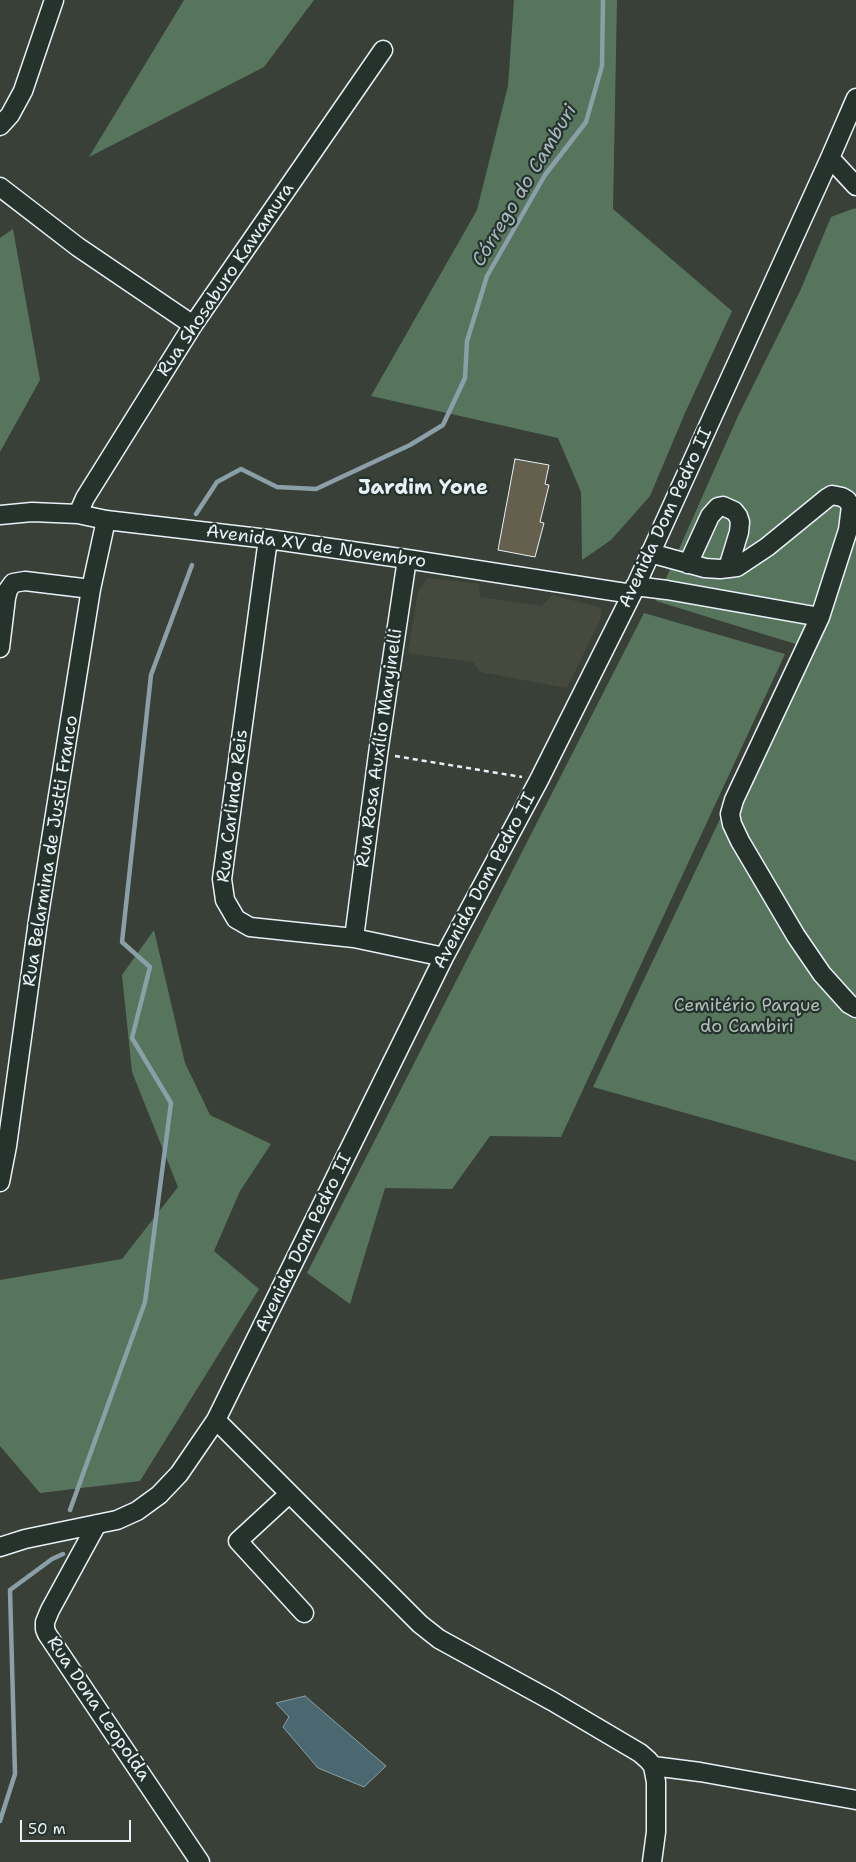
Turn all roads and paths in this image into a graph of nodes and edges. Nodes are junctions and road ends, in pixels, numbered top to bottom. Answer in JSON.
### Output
{"nodes":[{"id":1,"x":63,"y":0,"type":"edge"},
{"id":2,"x":52,"y":7,"type":"edge"},
{"id":3,"x":383,"y":50,"type":"dead end"},
{"id":4,"x":856,"y":98,"type":"edge"},
{"id":5,"x":0,"y":126,"type":"edge"},
{"id":6,"x":830,"y":158,"type":"junction"},
{"id":7,"x":856,"y":186,"type":"edge"},
{"id":8,"x":0,"y":187,"type":"edge"},
{"id":9,"x":193,"y":325,"type":"junction"},
{"id":10,"x":78,"y":514,"type":"junction"},
{"id":11,"x":0,"y":515,"type":"edge"},
{"id":12,"x":106,"y":520,"type":"junction"},
{"id":13,"x":739,"y":532,"type":"junction"},
{"id":14,"x":268,"y":539,"type":"junction"},
{"id":15,"x":767,"y":547,"type":"junction"},
{"id":16,"x":650,"y":553,"type":"junction"},
{"id":17,"x":407,"y":558,"type":"junction"},
{"id":18,"x":688,"y":564,"type":"junction"},
{"id":19,"x":728,"y":568,"type":"junction"},
{"id":20,"x":91,"y":589,"type":"junction"},
{"id":21,"x":606,"y":590,"type":"junction"},
{"id":22,"x":633,"y":590,"type":"junction"},
{"id":23,"x":621,"y":615,"type":"junction"},
{"id":24,"x":820,"y":618,"type":"junction"},
{"id":25,"x":0,"y":648,"type":"edge"},
{"id":26,"x":378,"y":754,"type":"junction"},
{"id":27,"x":539,"y":780,"type":"junction"},
{"id":28,"x":354,"y":938,"type":"junction"},
{"id":29,"x":444,"y":957,"type":"junction"},
{"id":30,"x":856,"y":1008,"type":"edge"},
{"id":31,"x":0,"y":1182,"type":"edge"},
{"id":32,"x":216,"y":1420,"type":"junction"},
{"id":33,"x":290,"y":1494,"type":"junction"},
{"id":34,"x":97,"y":1524,"type":"junction"},
{"id":35,"x":0,"y":1547,"type":"edge"},
{"id":36,"x":304,"y":1613,"type":"dead end"},
{"id":37,"x":653,"y":1766,"type":"junction"},
{"id":38,"x":856,"y":1800,"type":"edge"},
{"id":39,"x":196,"y":1861,"type":"edge"},
{"id":40,"x":652,"y":1862,"type":"edge"}],
"edges":[{"from":1,"to":2,"type":"street"},
{"from":2,"to":5,"type":"street"},
{"from":3,"to":9,"type":"street","name":"Rua Shosaburo Kawamura"},
{"from":4,"to":6,"type":"street","name":"Avenida Dom Pedro II"},
{"from":6,"to":7,"type":"street"},
{"from":6,"to":16,"type":"street","name":"Avenida Dom Pedro II"},
{"from":8,"to":9,"type":"street"},
{"from":9,"to":10,"type":"street","name":"Rua Shosaburo Kawamura"},
{"from":10,"to":11,"type":"street","name":"Avenida XV de Novembro"},
{"from":10,"to":12,"type":"street","name":"Avenida XV de Novembro"},
{"from":12,"to":14,"type":"street","name":"Avenida XV de Novembro"},
{"from":12,"to":20,"type":"street","name":"Rua Belarmina de Justti Franco"},
{"from":13,"to":15,"type":"street"},
{"from":13,"to":18,"type":"street"},
{"from":13,"to":19,"type":"street"},
{"from":14,"to":17,"type":"street","name":"Avenida XV de Novembro"},
{"from":14,"to":28,"type":"street","name":"Rua Carlindo Reis"},
{"from":15,"to":19,"type":"street"},
{"from":15,"to":24,"type":"street"},
{"from":16,"to":18,"type":"street"},
{"from":16,"to":22,"type":"street","name":"Avenida Dom Pedro II"},
{"from":17,"to":21,"type":"street","name":"Avenida XV de Novembro"},
{"from":17,"to":26,"type":"street","name":"Rua Rosa Auxílio Maryinelli"},
{"from":18,"to":19,"type":"street"},
{"from":20,"to":25,"type":"street"},
{"from":20,"to":31,"type":"street","name":"Rua Belarmina de Justti Franco"},
{"from":21,"to":22,"type":"street","name":"Avenida XV de Novembro"},
{"from":21,"to":23,"type":"street"},
{"from":22,"to":23,"type":"street","name":"Avenida Dom Pedro II"},
{"from":22,"to":24,"type":"street","name":"Avenida XV de Novembro"},
{"from":23,"to":27,"type":"street","name":"Avenida Dom Pedro II"},
{"from":24,"to":30,"type":"street"},
{"from":26,"to":27,"type":"path"},
{"from":26,"to":28,"type":"street","name":"Rua Rosa Auxílio Maryinelli"},
{"from":27,"to":29,"type":"street","name":"Avenida Dom Pedro II"},
{"from":28,"to":29,"type":"street","name":"Rua Carlindo Reis"},
{"from":29,"to":32,"type":"street","name":"Avenida Dom Pedro II"},
{"from":32,"to":33,"type":"street"},
{"from":32,"to":34,"type":"street","name":"Avenida Dom Pedro II"},
{"from":33,"to":36,"type":"street"},
{"from":33,"to":37,"type":"street"},
{"from":34,"to":35,"type":"street","name":"Avenida Dom Pedro II"},
{"from":34,"to":39,"type":"street","name":"Rua Dona Leopolda"},
{"from":37,"to":38,"type":"street"},
{"from":37,"to":40,"type":"street"}]}
